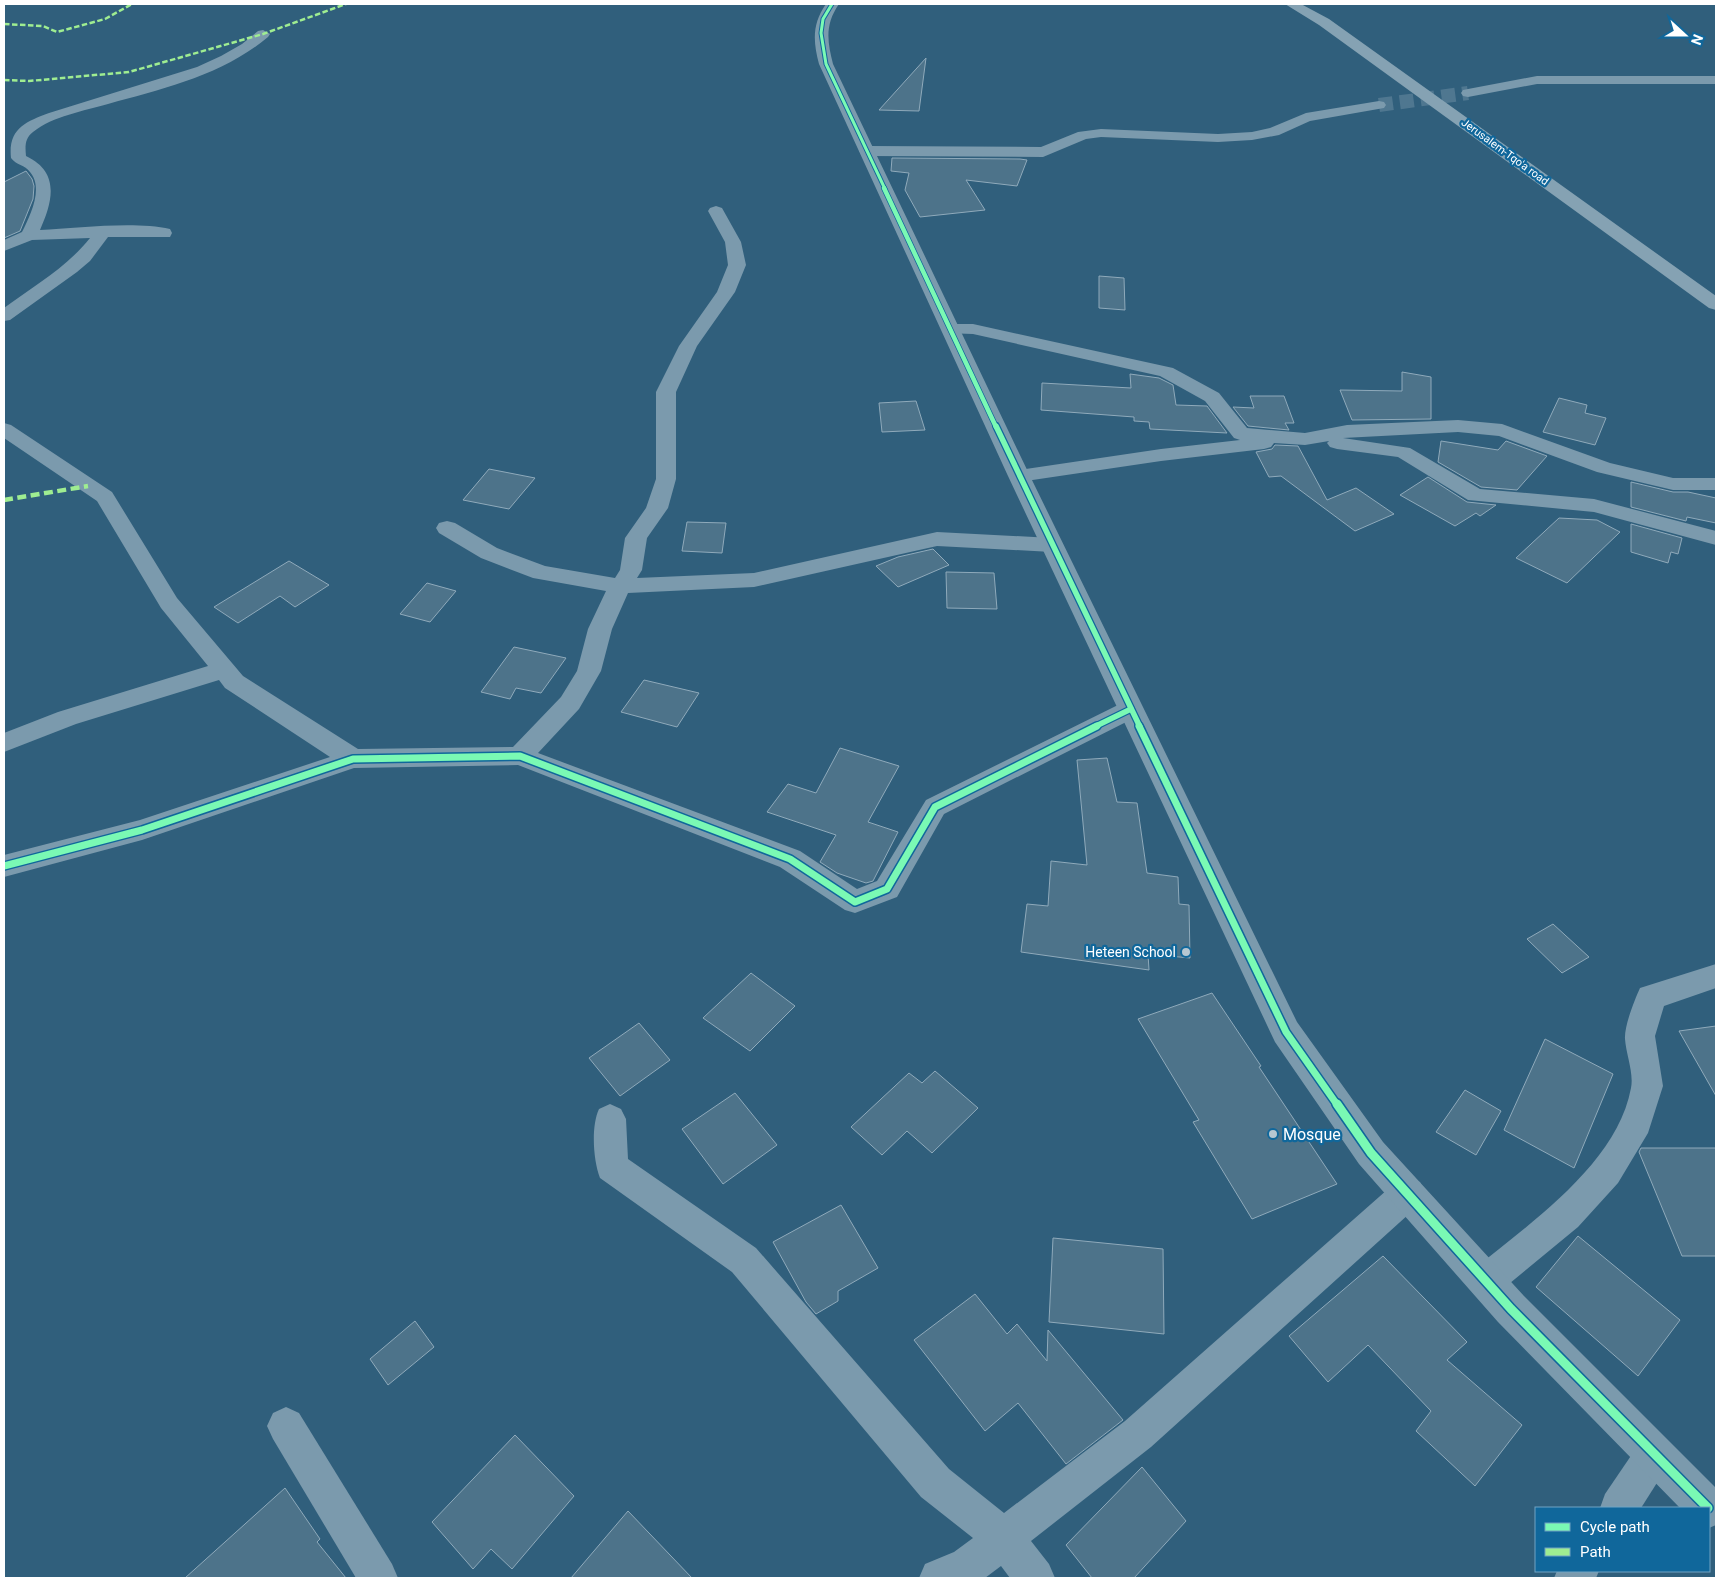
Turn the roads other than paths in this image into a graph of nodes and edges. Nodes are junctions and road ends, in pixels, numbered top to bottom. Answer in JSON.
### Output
{"nodes":[{"id":1,"x":832,"y":4,"type":"edge"},
{"id":2,"x":1292,"y":4,"type":"edge"},
{"id":3,"x":263,"y":34,"type":"dead end"},
{"id":4,"x":1716,"y":80,"type":"edge"},
{"id":5,"x":1468,"y":93,"type":"tunnel mouth"},
{"id":6,"x":1379,"y":105,"type":"tunnel mouth"},
{"id":7,"x":867,"y":152,"type":"junction"},
{"id":8,"x":716,"y":211,"type":"dead end"},
{"id":9,"x":103,"y":232,"type":"junction"},
{"id":10,"x":164,"y":233,"type":"dead end"},
{"id":11,"x":29,"y":234,"type":"junction"},
{"id":12,"x":4,"y":246,"type":"edge"},
{"id":13,"x":1716,"y":304,"type":"edge"},
{"id":14,"x":4,"y":316,"type":"edge"},
{"id":15,"x":950,"y":329,"type":"junction"},
{"id":16,"x":4,"y":429,"type":"edge"},
{"id":17,"x":1304,"y":438,"type":"junction"},
{"id":18,"x":1019,"y":476,"type":"junction"},
{"id":19,"x":1716,"y":484,"type":"edge"},
{"id":20,"x":447,"y":528,"type":"dead end"},
{"id":21,"x":1716,"y":538,"type":"edge"},
{"id":22,"x":1052,"y":545,"type":"junction"},
{"id":23,"x":621,"y":586,"type":"junction"},
{"id":24,"x":224,"y":670,"type":"junction"},
{"id":25,"x":1131,"y":710,"type":"junction"},
{"id":26,"x":4,"y":743,"type":"edge"},
{"id":27,"x":520,"y":756,"type":"junction"},
{"id":28,"x":353,"y":759,"type":"junction"},
{"id":29,"x":4,"y":866,"type":"edge"},
{"id":30,"x":1716,"y":976,"type":"edge"},
{"id":31,"x":610,"y":1119,"type":"dead end"},
{"id":32,"x":1408,"y":1193,"type":"junction"},
{"id":33,"x":1486,"y":1281,"type":"junction"},
{"id":34,"x":286,"y":1426,"type":"dead end"},
{"id":35,"x":1654,"y":1454,"type":"junction"},
{"id":36,"x":1620,"y":1507,"type":"edge"},
{"id":37,"x":1708,"y":1507,"type":"edge"},
{"id":38,"x":1004,"y":1538,"type":"junction"},
{"id":39,"x":378,"y":1578,"type":"edge"},
{"id":40,"x":939,"y":1578,"type":"edge"},
{"id":41,"x":1035,"y":1578,"type":"edge"}],
"edges":[{"from":1,"to":7,"type":"street"},
{"from":2,"to":13,"type":"main road","name":"Jerusalem-Tqo'a road"},
{"from":3,"to":11,"type":"street"},
{"from":4,"to":5,"type":"street"},
{"from":6,"to":7,"type":"street"},
{"from":7,"to":15,"type":"street"},
{"from":8,"to":23,"type":"street"},
{"from":9,"to":10,"type":"street"},
{"from":9,"to":11,"type":"street"},
{"from":9,"to":14,"type":"street"},
{"from":11,"to":12,"type":"street"},
{"from":15,"to":17,"type":"street"},
{"from":15,"to":18,"type":"street"},
{"from":16,"to":24,"type":"street"},
{"from":17,"to":18,"type":"street"},
{"from":17,"to":19,"type":"street"},
{"from":17,"to":21,"type":"street"},
{"from":18,"to":22,"type":"street"},
{"from":20,"to":23,"type":"street"},
{"from":22,"to":23,"type":"street"},
{"from":22,"to":25,"type":"street"},
{"from":23,"to":27,"type":"street"},
{"from":24,"to":26,"type":"street"},
{"from":24,"to":28,"type":"street"},
{"from":25,"to":27,"type":"street"},
{"from":25,"to":32,"type":"street"},
{"from":27,"to":28,"type":"street"},
{"from":28,"to":29,"type":"street"},
{"from":30,"to":33,"type":"street"},
{"from":31,"to":38,"type":"street"},
{"from":32,"to":33,"type":"street"},
{"from":32,"to":38,"type":"street"},
{"from":33,"to":35,"type":"street"},
{"from":34,"to":39,"type":"street"},
{"from":35,"to":36,"type":"street"},
{"from":35,"to":37,"type":"street"},
{"from":38,"to":40,"type":"street"},
{"from":38,"to":41,"type":"street"}]}
